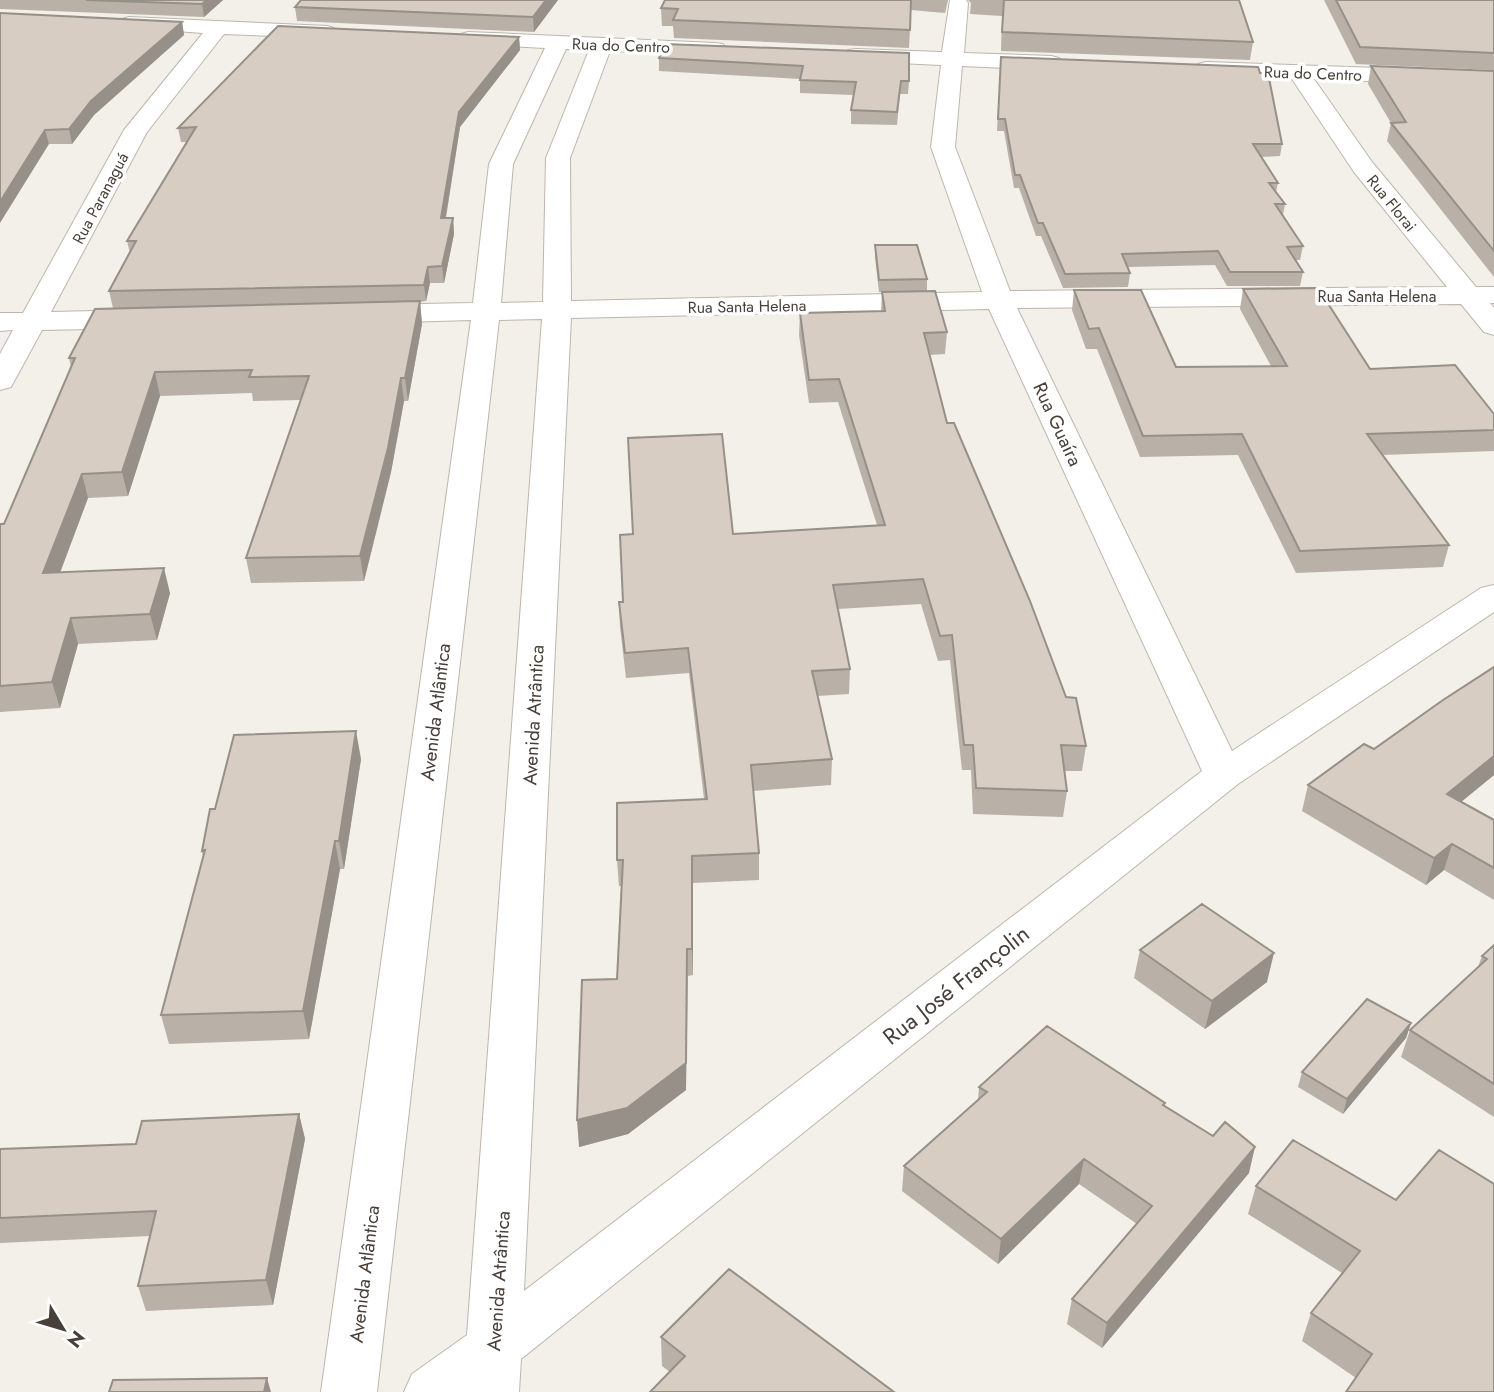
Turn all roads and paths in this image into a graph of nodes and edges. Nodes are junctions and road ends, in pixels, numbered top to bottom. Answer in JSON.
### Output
{"nodes":[{"id":1,"x":958,"y":4,"type":"dead end"},
{"id":2,"x":109,"y":22,"type":"edge"},
{"id":3,"x":218,"y":26,"type":"junction"},
{"id":4,"x":354,"y":33,"type":"edge"},
{"id":5,"x":449,"y":38,"type":"edge"},
{"id":6,"x":558,"y":43,"type":"junction"},
{"id":7,"x":601,"y":45,"type":"junction"},
{"id":8,"x":737,"y":50,"type":"edge"},
{"id":9,"x":832,"y":54,"type":"edge"},
{"id":10,"x":953,"y":58,"type":"junction"},
{"id":11,"x":1078,"y":64,"type":"edge"},
{"id":12,"x":1189,"y":68,"type":"edge"},
{"id":13,"x":1299,"y":73,"type":"junction"},
{"id":14,"x":1494,"y":79,"type":"edge"},
{"id":15,"x":1481,"y":295,"type":"edge"},
{"id":16,"x":999,"y":300,"type":"junction"},
{"id":17,"x":558,"y":310,"type":"junction"},
{"id":18,"x":486,"y":312,"type":"junction"},
{"id":19,"x":349,"y":315,"type":"edge"},
{"id":20,"x":171,"y":318,"type":"edge"},
{"id":21,"x":34,"y":321,"type":"junction"},
{"id":22,"x":0,"y":322,"type":"edge"},
{"id":23,"x":1494,"y":326,"type":"edge"},
{"id":24,"x":0,"y":381,"type":"edge"},
{"id":25,"x":1494,"y":596,"type":"edge"},
{"id":26,"x":1224,"y":775,"type":"junction"},
{"id":27,"x":493,"y":1369,"type":"edge"},
{"id":28,"x":349,"y":1392,"type":"edge"},
{"id":29,"x":432,"y":1392,"type":"edge"}],
"edges":[{"from":1,"to":10,"type":"street","name":"Rua Guaíra"},
{"from":2,"to":3,"type":"street"},
{"from":3,"to":4,"type":"street"},
{"from":3,"to":21,"type":"street","name":"Rua Paranaguá"},
{"from":5,"to":6,"type":"street","name":"Rua do Centro"},
{"from":6,"to":7,"type":"street","name":"Rua do Centro"},
{"from":6,"to":18,"type":"street","name":"Avenida Atlântica"},
{"from":7,"to":8,"type":"street","name":"Rua do Centro"},
{"from":7,"to":17,"type":"street","name":"Avenida Atrântica"},
{"from":9,"to":10,"type":"street"},
{"from":10,"to":11,"type":"street"},
{"from":10,"to":16,"type":"street","name":"Rua Guaíra"},
{"from":12,"to":13,"type":"street","name":"Rua do Centro"},
{"from":13,"to":14,"type":"street","name":"Rua do Centro"},
{"from":13,"to":15,"type":"street","name":"Rua Florai"},
{"from":15,"to":16,"type":"street","name":"Rua Santa Helena"},
{"from":15,"to":23,"type":"street","name":"Rua Florai"},
{"from":16,"to":17,"type":"street","name":"Rua Santa Helena"},
{"from":16,"to":26,"type":"street","name":"Rua Guaíra"},
{"from":17,"to":18,"type":"street","name":"Rua Santa Helena"},
{"from":17,"to":27,"type":"street","name":"Avenida Atrântica"},
{"from":18,"to":19,"type":"street","name":"Rua Santa Helena"},
{"from":18,"to":28,"type":"street","name":"Avenida Atlântica"},
{"from":20,"to":21,"type":"street"},
{"from":21,"to":22,"type":"street"},
{"from":21,"to":24,"type":"street","name":"Rua Paranaguá"},
{"from":25,"to":26,"type":"street","name":"Rua José Françolin"},
{"from":26,"to":27,"type":"street","name":"Rua José Françolin"},
{"from":27,"to":29,"type":"street","name":"Rua José Françolin"}]}
